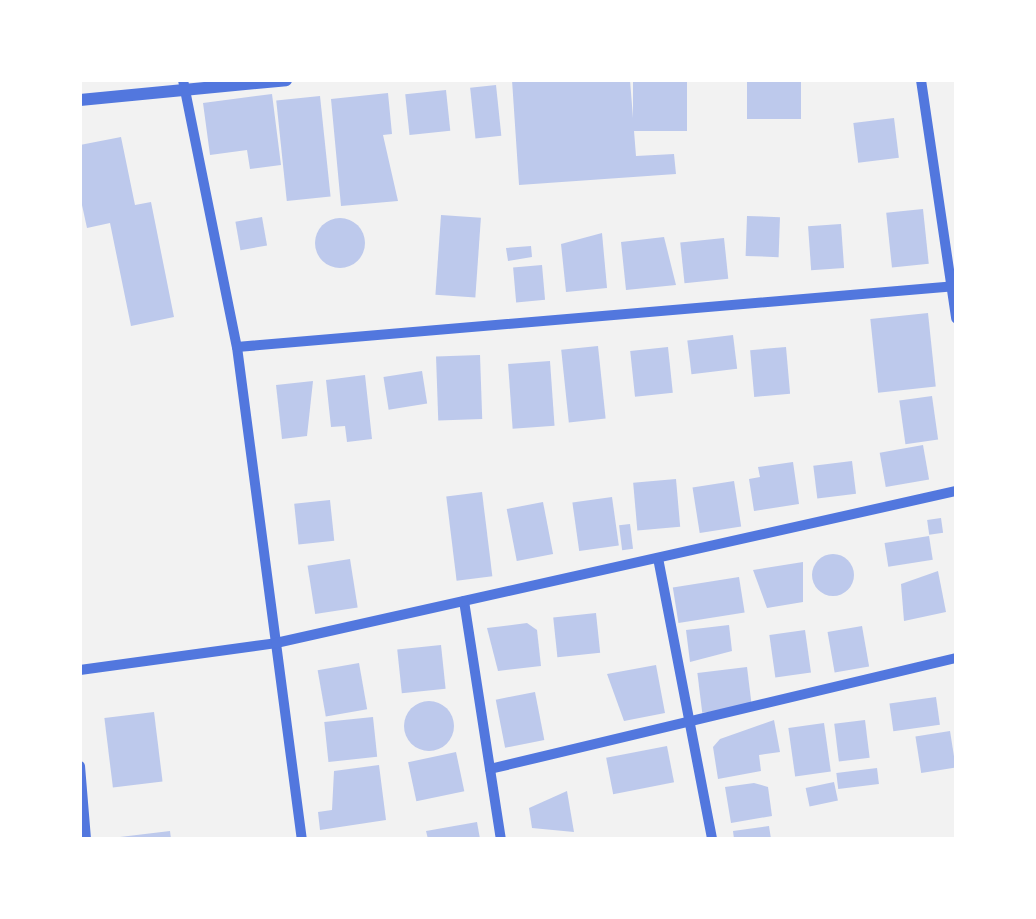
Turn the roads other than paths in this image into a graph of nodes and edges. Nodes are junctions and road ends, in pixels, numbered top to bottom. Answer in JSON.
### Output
{"nodes":[{"id":1,"x":286,"y":80,"type":"edge"},
{"id":2,"x":921,"y":80,"type":"edge"},
{"id":3,"x":184,"y":85,"type":"edge"},
{"id":4,"x":80,"y":100,"type":"edge"},
{"id":5,"x":955,"y":286,"type":"edge"},
{"id":6,"x":956,"y":318,"type":"edge"},
{"id":7,"x":237,"y":347,"type":"junction"},
{"id":8,"x":956,"y":490,"type":"edge"},
{"id":9,"x":658,"y":558,"type":"junction"},
{"id":10,"x":464,"y":602,"type":"junction"},
{"id":11,"x":276,"y":643,"type":"junction"},
{"id":12,"x":956,"y":658,"type":"edge"},
{"id":13,"x":80,"y":670,"type":"edge"},
{"id":14,"x":690,"y":725,"type":"junction"},
{"id":15,"x":80,"y":766,"type":"edge"},
{"id":16,"x":490,"y":769,"type":"junction"},
{"id":17,"x":86,"y":839,"type":"edge"},
{"id":18,"x":302,"y":839,"type":"edge"},
{"id":19,"x":501,"y":839,"type":"edge"},
{"id":20,"x":712,"y":839,"type":"edge"}],
"edges":[{"from":1,"to":3,"type":"street"},
{"from":2,"to":5,"type":"street"},
{"from":3,"to":4,"type":"street"},
{"from":3,"to":7,"type":"street"},
{"from":5,"to":6,"type":"street"},
{"from":5,"to":7,"type":"street"},
{"from":7,"to":11,"type":"street"},
{"from":8,"to":9,"type":"street"},
{"from":9,"to":10,"type":"street"},
{"from":9,"to":14,"type":"street"},
{"from":10,"to":11,"type":"street"},
{"from":10,"to":16,"type":"street"},
{"from":11,"to":13,"type":"street"},
{"from":11,"to":18,"type":"street"},
{"from":12,"to":14,"type":"street"},
{"from":14,"to":16,"type":"street"},
{"from":14,"to":20,"type":"street"},
{"from":15,"to":17,"type":"street"},
{"from":16,"to":19,"type":"street"}]}
